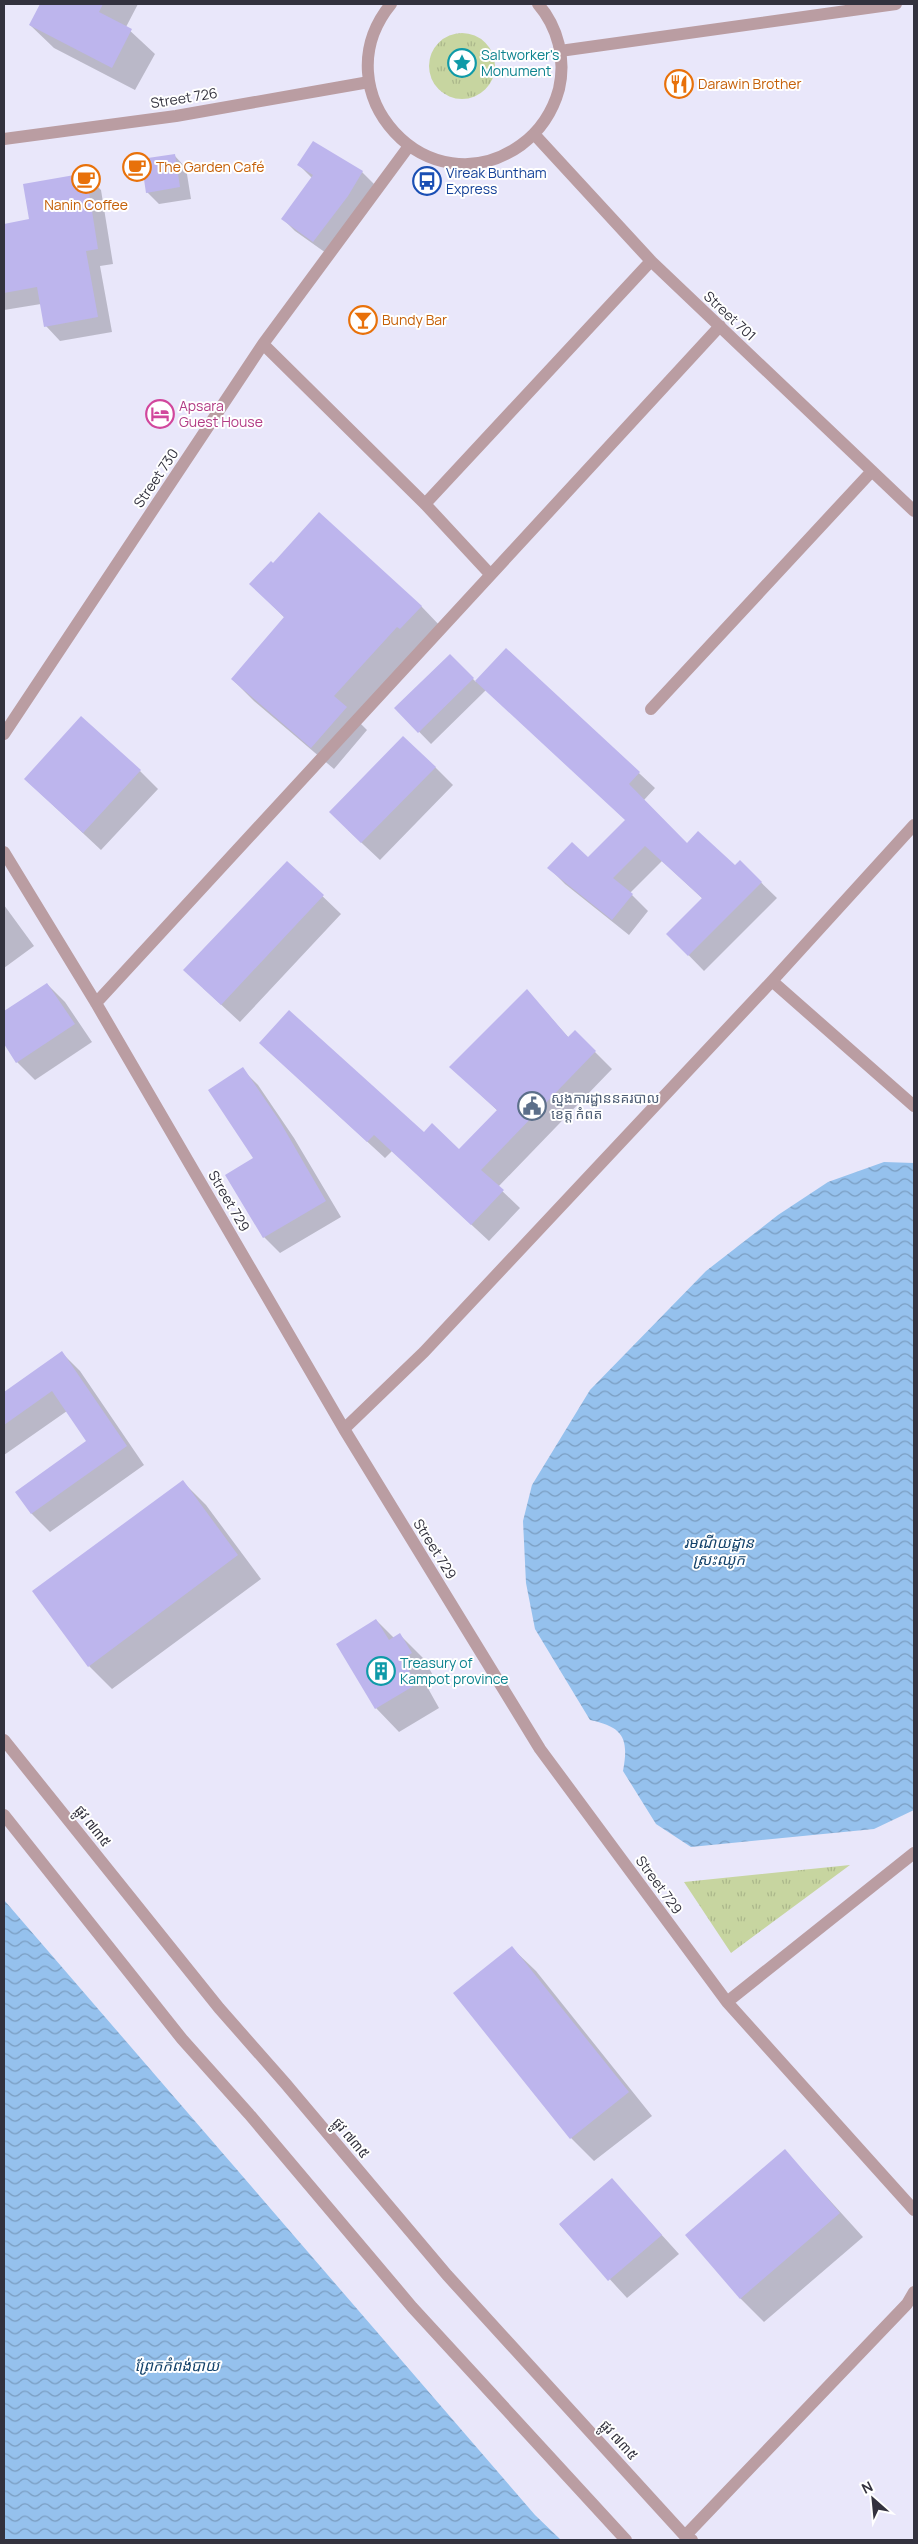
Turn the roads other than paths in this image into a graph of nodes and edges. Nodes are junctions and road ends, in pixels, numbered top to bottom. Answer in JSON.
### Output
{"nodes":[{"id":1,"x":391,"y":4,"type":"edge"},
{"id":2,"x":538,"y":4,"type":"edge"},
{"id":3,"x":896,"y":4,"type":"edge"},
{"id":4,"x":560,"y":51,"type":"junction"},
{"id":5,"x":369,"y":82,"type":"junction"},
{"id":6,"x":534,"y":134,"type":"junction"},
{"id":7,"x":4,"y":139,"type":"edge"},
{"id":8,"x":409,"y":146,"type":"junction"},
{"id":9,"x":651,"y":261,"type":"junction"},
{"id":10,"x":720,"y":326,"type":"junction"},
{"id":11,"x":263,"y":344,"type":"junction"},
{"id":12,"x":872,"y":471,"type":"junction"},
{"id":13,"x":424,"y":504,"type":"junction"},
{"id":14,"x":914,"y":511,"type":"edge"},
{"id":15,"x":490,"y":574,"type":"junction"},
{"id":16,"x":651,"y":709,"type":"dead end"},
{"id":17,"x":4,"y":734,"type":"edge"},
{"id":18,"x":914,"y":825,"type":"edge"},
{"id":19,"x":4,"y":852,"type":"edge"},
{"id":20,"x":772,"y":981,"type":"junction"},
{"id":21,"x":96,"y":1004,"type":"junction"},
{"id":22,"x":914,"y":1106,"type":"edge"},
{"id":23,"x":344,"y":1429,"type":"junction"},
{"id":24,"x":4,"y":1740,"type":"edge"},
{"id":25,"x":4,"y":1815,"type":"edge"},
{"id":26,"x":914,"y":1853,"type":"edge"},
{"id":27,"x":727,"y":2002,"type":"junction"},
{"id":28,"x":914,"y":2210,"type":"edge"},
{"id":29,"x":914,"y":2292,"type":"edge"},
{"id":30,"x":688,"y":2538,"type":"edge"},
{"id":31,"x":626,"y":2540,"type":"edge"}],
"edges":[{"from":1,"to":5,"type":"street"},
{"from":2,"to":4,"type":"street"},
{"from":3,"to":4,"type":"street"},
{"from":4,"to":6,"type":"street"},
{"from":5,"to":7,"type":"street","name":"Street 726"},
{"from":5,"to":8,"type":"street"},
{"from":6,"to":8,"type":"street"},
{"from":6,"to":9,"type":"street","name":"Street 701"},
{"from":8,"to":11,"type":"street","name":"Street 730"},
{"from":9,"to":10,"type":"street","name":"Street 701"},
{"from":9,"to":13,"type":"street"},
{"from":10,"to":12,"type":"street","name":"Street 701"},
{"from":10,"to":15,"type":"street"},
{"from":11,"to":13,"type":"street"},
{"from":11,"to":17,"type":"street","name":"Street 730"},
{"from":12,"to":14,"type":"street","name":"Street 701"},
{"from":12,"to":16,"type":"street"},
{"from":13,"to":15,"type":"street"},
{"from":15,"to":21,"type":"street"},
{"from":18,"to":20,"type":"street"},
{"from":19,"to":21,"type":"street","name":"Street 729"},
{"from":20,"to":22,"type":"street"},
{"from":20,"to":23,"type":"street"},
{"from":21,"to":23,"type":"street","name":"Street 729"},
{"from":23,"to":27,"type":"street","name":"Street 729"},
{"from":24,"to":30,"type":"street","name":"ផ្លូវ ៧៣៥"},
{"from":25,"to":31,"type":"street"},
{"from":26,"to":27,"type":"street"},
{"from":27,"to":28,"type":"street","name":"Street 729"},
{"from":29,"to":30,"type":"street"}]}
